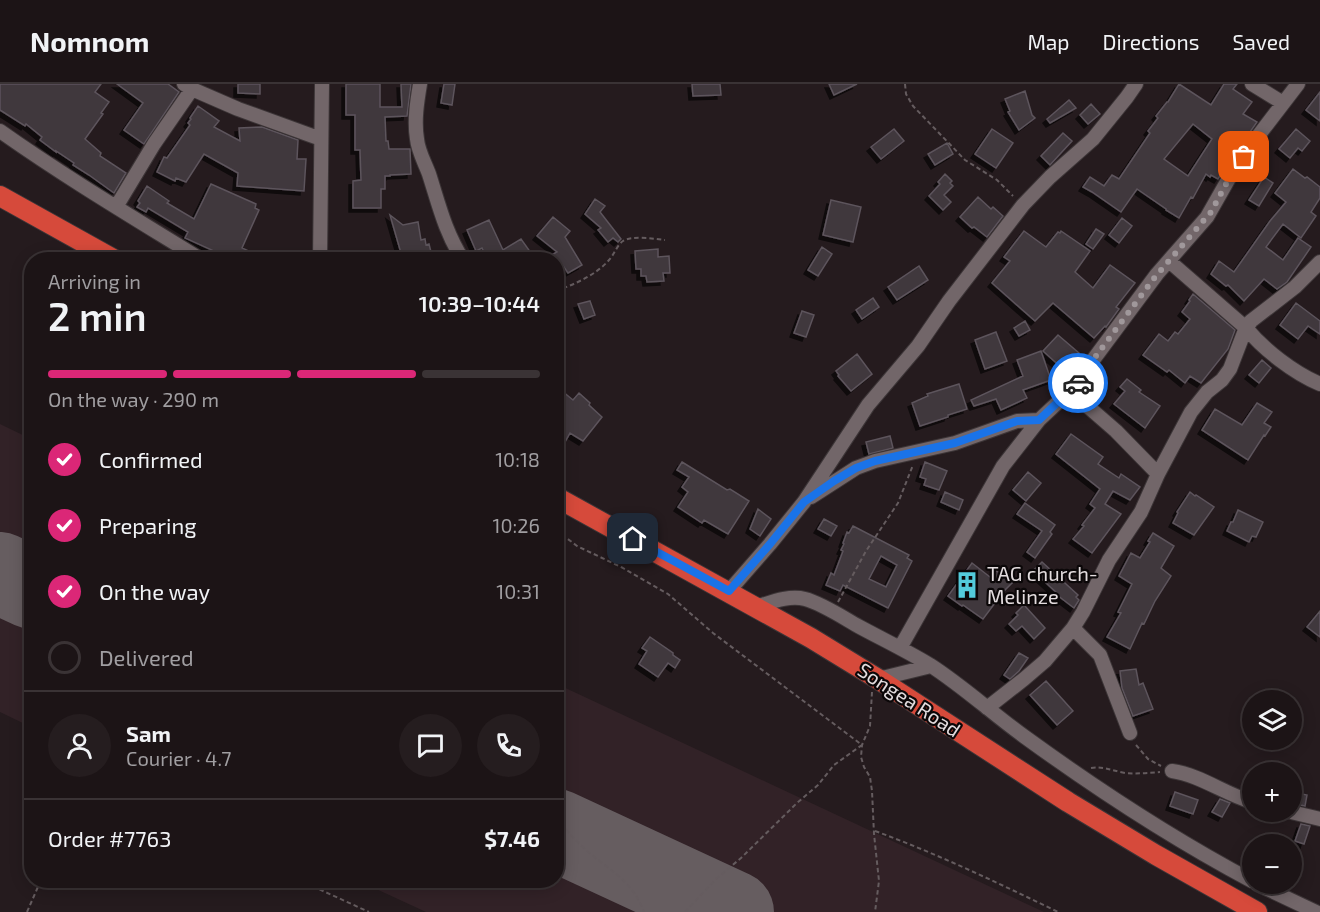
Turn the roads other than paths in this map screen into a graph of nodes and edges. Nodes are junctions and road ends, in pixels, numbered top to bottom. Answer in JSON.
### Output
{"nodes":[{"id":1,"x":322,"y":84,"type":"edge"},
{"id":2,"x":420,"y":84,"type":"edge"},
{"id":3,"x":1136,"y":84,"type":"edge"},
{"id":4,"x":1252,"y":84,"type":"edge"},
{"id":5,"x":1298,"y":84,"type":"edge"},
{"id":6,"x":188,"y":87,"type":"edge"},
{"id":7,"x":1283,"y":103,"type":"junction"},
{"id":8,"x":0,"y":131,"type":"edge"},
{"id":9,"x":321,"y":139,"type":"junction"},
{"id":10,"x":0,"y":196,"type":"edge"},
{"id":11,"x":116,"y":207,"type":"junction"},
{"id":12,"x":101,"y":252,"type":"edge"},
{"id":13,"x":189,"y":252,"type":"edge"},
{"id":14,"x":320,"y":252,"type":"edge"},
{"id":15,"x":458,"y":252,"type":"edge"},
{"id":16,"x":1168,"y":261,"type":"junction"},
{"id":17,"x":1320,"y":262,"type":"edge"},
{"id":18,"x":1246,"y":328,"type":"junction"},
{"id":19,"x":1320,"y":384,"type":"edge"},
{"id":20,"x":1070,"y":391,"type":"junction"},
{"id":21,"x":1039,"y":420,"type":"junction"},
{"id":22,"x":1158,"y":474,"type":"junction"},
{"id":23,"x":564,"y":501,"type":"edge"},
{"id":24,"x":804,"y":502,"type":"junction"},
{"id":25,"x":729,"y":591,"type":"junction"},
{"id":26,"x":756,"y":607,"type":"junction"},
{"id":27,"x":1073,"y":628,"type":"junction"},
{"id":28,"x":900,"y":648,"type":"junction"},
{"id":29,"x":931,"y":666,"type":"junction"},
{"id":30,"x":878,"y":678,"type":"junction"},
{"id":31,"x":987,"y":708,"type":"junction"},
{"id":32,"x":1130,"y":733,"type":"road end"},
{"id":33,"x":1172,"y":771,"type":"road end"},
{"id":34,"x":1242,"y":798,"type":"edge"},
{"id":35,"x":1302,"y":815,"type":"edge"},
{"id":36,"x":1320,"y":819,"type":"edge"},
{"id":37,"x":1242,"y":875,"type":"edge"},
{"id":38,"x":1278,"y":894,"type":"edge"},
{"id":39,"x":1257,"y":912,"type":"edge"},
{"id":40,"x":1316,"y":912,"type":"edge"}],
"edges":[{"from":1,"to":9,"type":"street"},
{"from":2,"to":15,"type":"street"},
{"from":3,"to":24,"type":"street"},
{"from":4,"to":7,"type":"street"},
{"from":5,"to":7,"type":"street"},
{"from":6,"to":9,"type":"street"},
{"from":6,"to":11,"type":"street"},
{"from":7,"to":16,"type":"street"},
{"from":8,"to":11,"type":"street"},
{"from":9,"to":14,"type":"street"},
{"from":10,"to":12,"type":"highway"},
{"from":11,"to":13,"type":"street"},
{"from":16,"to":18,"type":"street"},
{"from":16,"to":20,"type":"street"},
{"from":17,"to":18,"type":"street"},
{"from":18,"to":19,"type":"street"},
{"from":18,"to":22,"type":"street"},
{"from":20,"to":21,"type":"street"},
{"from":20,"to":22,"type":"street"},
{"from":21,"to":24,"type":"street"},
{"from":21,"to":28,"type":"street"},
{"from":22,"to":27,"type":"street"},
{"from":23,"to":25,"type":"highway","name":"Songea Road"},
{"from":24,"to":25,"type":"street"},
{"from":25,"to":26,"type":"highway","name":"Songea Road"},
{"from":26,"to":28,"type":"street"},
{"from":26,"to":30,"type":"highway","name":"Songea Road"},
{"from":27,"to":31,"type":"street"},
{"from":27,"to":32,"type":"street"},
{"from":28,"to":29,"type":"street"},
{"from":29,"to":30,"type":"street"},
{"from":29,"to":31,"type":"street"},
{"from":30,"to":39,"type":"highway","name":"Songea Road"},
{"from":31,"to":37,"type":"street"},
{"from":33,"to":34,"type":"street"},
{"from":35,"to":36,"type":"street"},
{"from":38,"to":40,"type":"street"}]}
